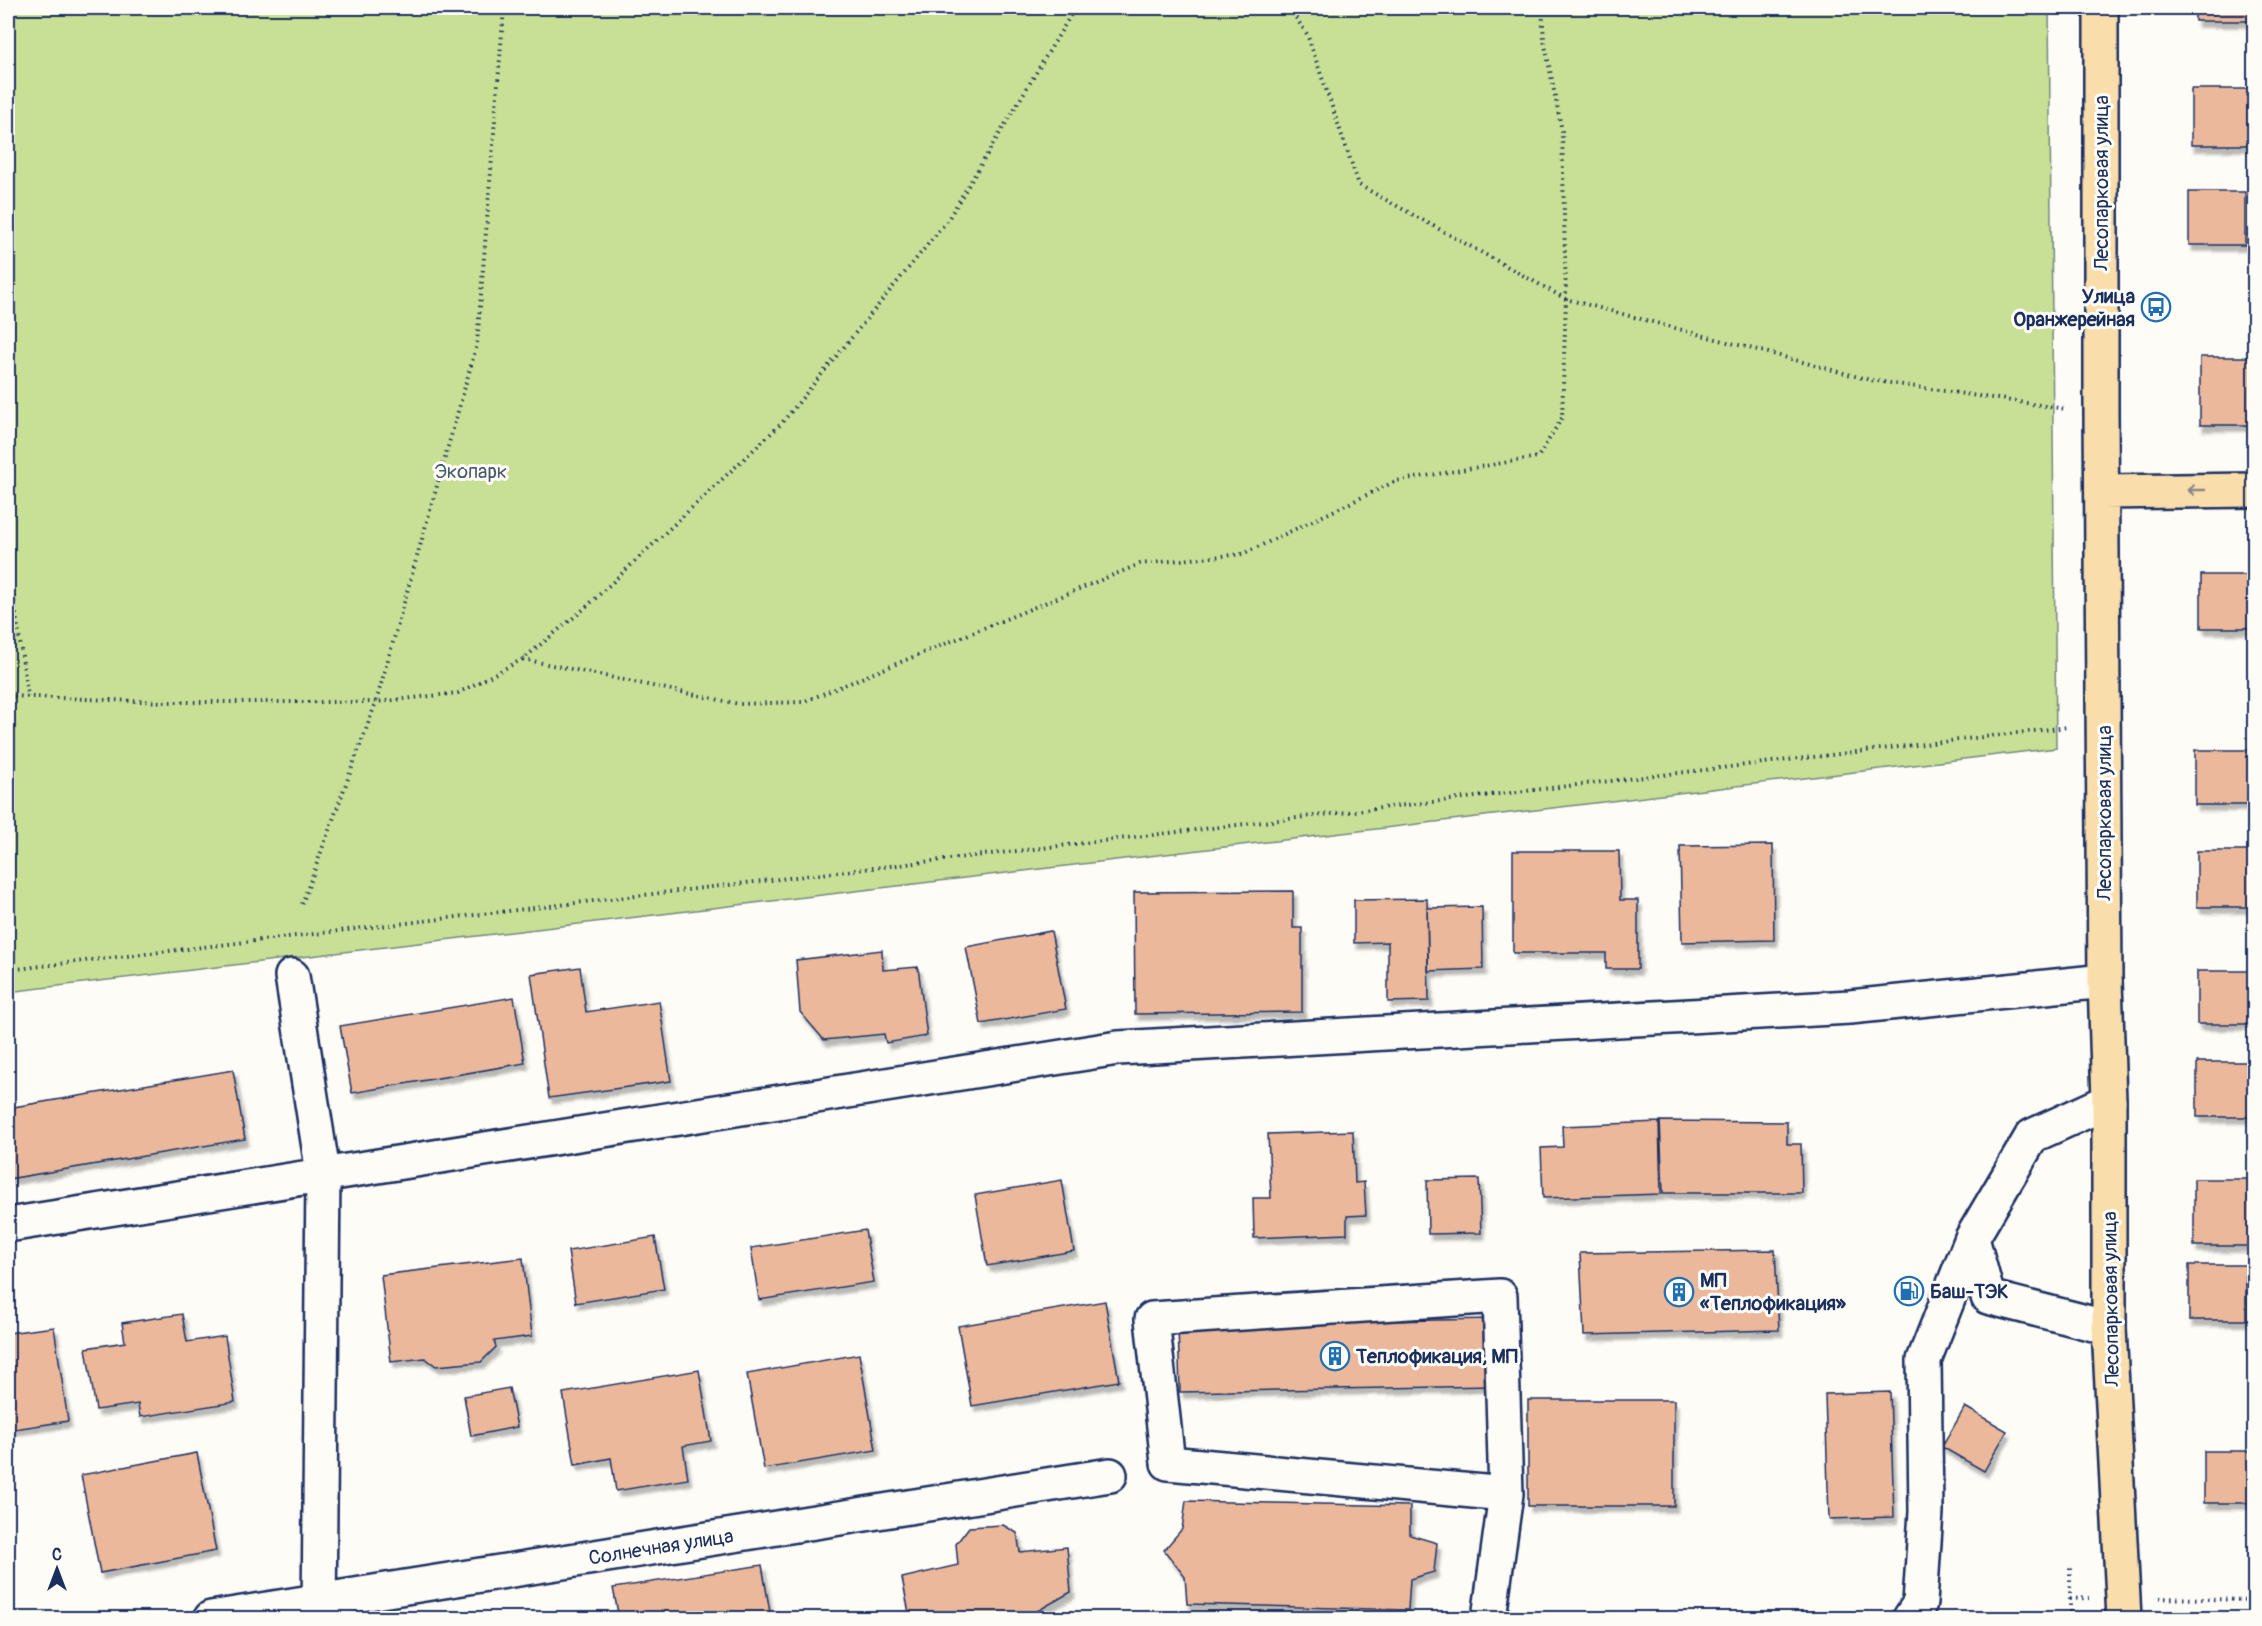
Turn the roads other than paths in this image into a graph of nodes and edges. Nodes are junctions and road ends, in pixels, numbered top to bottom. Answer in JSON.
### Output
{"nodes":[{"id":1,"x":2101,"y":8,"type":"edge"},
{"id":2,"x":2254,"y":490,"type":"edge"},
{"id":3,"x":2102,"y":492,"type":"junction"},
{"id":4,"x":292,"y":976,"type":"dead end"},
{"id":5,"x":2105,"y":981,"type":"junction"},
{"id":6,"x":2109,"y":1101,"type":"junction"},
{"id":7,"x":323,"y":1173,"type":"junction"},
{"id":8,"x":8,"y":1225,"type":"edge"},
{"id":9,"x":1972,"y":1238,"type":"junction"},
{"id":10,"x":2109,"y":1328,"type":"junction"},
{"id":11,"x":1110,"y":1475,"type":"dead end"},
{"id":12,"x":1506,"y":1494,"type":"junction"},
{"id":13,"x":318,"y":1610,"type":"edge"},
{"id":14,"x":211,"y":1618,"type":"edge"},
{"id":15,"x":1489,"y":1618,"type":"edge"},
{"id":16,"x":1910,"y":1618,"type":"edge"},
{"id":17,"x":2124,"y":1618,"type":"edge"}],
"edges":[{"from":1,"to":3,"type":"main road","name":"Лесопарковая улица"},
{"from":2,"to":3,"type":"main road","one_way":true},
{"from":3,"to":5,"type":"main road","name":"Лесопарковая улица"},
{"from":4,"to":7,"type":"street"},
{"from":5,"to":6,"type":"main road","name":"Лесопарковая улица"},
{"from":5,"to":7,"type":"street"},
{"from":6,"to":9,"type":"street"},
{"from":6,"to":10,"type":"main road","name":"Лесопарковая улица"},
{"from":7,"to":8,"type":"street"},
{"from":7,"to":13,"type":"street"},
{"from":9,"to":10,"type":"street"},
{"from":9,"to":16,"type":"street"},
{"from":10,"to":17,"type":"main road","name":"Лесопарковая улица"},
{"from":11,"to":13,"type":"street","name":"Солнечная улица"},
{"from":12,"to":12,"type":"street"},
{"from":12,"to":15,"type":"street"},
{"from":13,"to":14,"type":"street","name":"Солнечная улица"}]}
